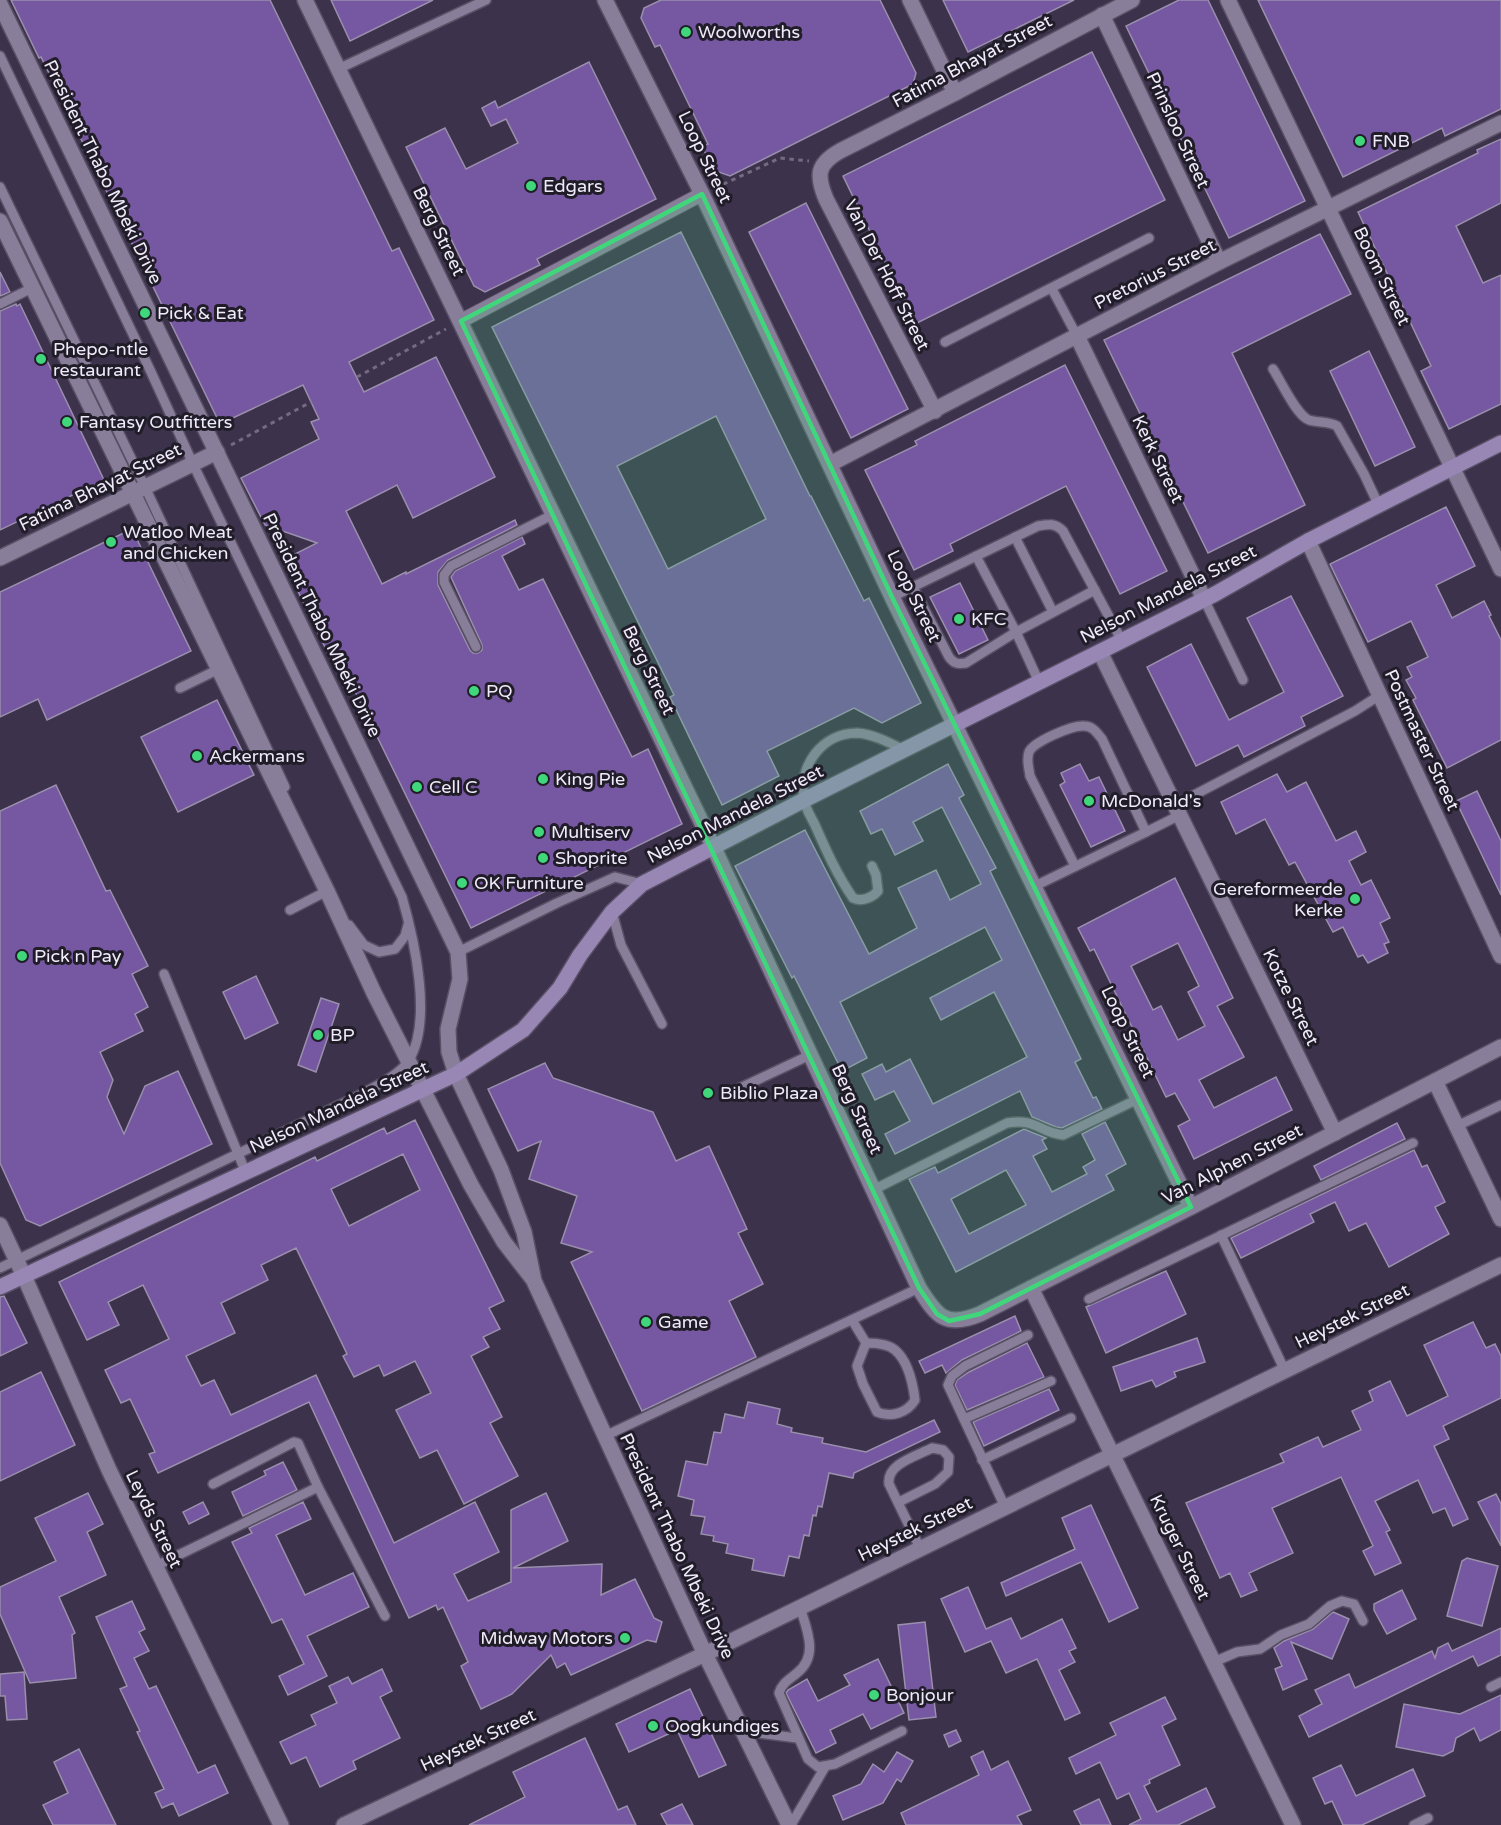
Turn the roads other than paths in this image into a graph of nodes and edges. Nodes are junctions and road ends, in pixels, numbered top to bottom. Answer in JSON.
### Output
{"nodes":[{"id":1,"x":305,"y":0,"type":"edge"},
{"id":2,"x":486,"y":0,"type":"edge"},
{"id":3,"x":605,"y":0,"type":"edge"},
{"id":4,"x":910,"y":0,"type":"edge"},
{"id":5,"x":1132,"y":0,"type":"edge"},
{"id":6,"x":1228,"y":0,"type":"edge"},
{"id":7,"x":0,"y":4,"type":"edge"},
{"id":8,"x":1102,"y":15,"type":"junction"},
{"id":9,"x":0,"y":56,"type":"edge"},
{"id":10,"x":338,"y":69,"type":"junction"},
{"id":11,"x":955,"y":93,"type":"junction"},
{"id":12,"x":1501,"y":123,"type":"edge"},
{"id":13,"x":826,"y":161,"type":"joint"},
{"id":14,"x":0,"y":188,"type":"edge"},
{"id":15,"x":702,"y":194,"type":"junction"},
{"id":16,"x":1329,"y":209,"type":"junction"},
{"id":17,"x":0,"y":221,"type":"edge"},
{"id":18,"x":1149,"y":238,"type":"dead end"},
{"id":19,"x":1219,"y":262,"type":"junction"},
{"id":20,"x":32,"y":288,"type":"junction"},
{"id":21,"x":1052,"y":289,"type":"junction"},
{"id":22,"x":0,"y":304,"type":"edge"},
{"id":23,"x":461,"y":321,"type":"junction"},
{"id":24,"x":1077,"y":336,"type":"junction"},
{"id":25,"x":945,"y":342,"type":"dead end"},
{"id":26,"x":1273,"y":369,"type":"dead end"},
{"id":27,"x":935,"y":411,"type":"junction"},
{"id":28,"x":1501,"y":443,"type":"edge"},
{"id":29,"x":217,"y":452,"type":"junction"},
{"id":30,"x":193,"y":464,"type":"junction"},
{"id":31,"x":830,"y":464,"type":"junction"},
{"id":32,"x":1453,"y":468,"type":"junction"},
{"id":33,"x":138,"y":490,"type":"junction"},
{"id":34,"x":1379,"y":506,"type":"junction"},
{"id":35,"x":552,"y":515,"type":"junction"},
{"id":36,"x":1015,"y":537,"type":"junction"},
{"id":37,"x":1308,"y":541,"type":"junction"},
{"id":38,"x":976,"y":556,"type":"junction"},
{"id":39,"x":0,"y":558,"type":"edge"},
{"id":40,"x":1501,"y":569,"type":"edge"},
{"id":41,"x":913,"y":587,"type":"junction"},
{"id":42,"x":1095,"y":590,"type":"junction"},
{"id":43,"x":892,"y":597,"type":"junction"},
{"id":44,"x":1204,"y":599,"type":"junction"},
{"id":45,"x":1053,"y":612,"type":"junction"},
{"id":46,"x":1016,"y":632,"type":"junction"},
{"id":47,"x":1122,"y":640,"type":"junction"},
{"id":48,"x":476,"y":647,"type":"dead end"},
{"id":49,"x":1100,"y":652,"type":"junction"},
{"id":50,"x":219,"y":669,"type":"junction"},
{"id":51,"x":1243,"y":680,"type":"dead end"},
{"id":52,"x":1039,"y":682,"type":"junction"},
{"id":53,"x":180,"y":688,"type":"dead end"},
{"id":54,"x":1380,"y":695,"type":"junction"},
{"id":55,"x":956,"y":724,"type":"junction"},
{"id":56,"x":904,"y":750,"type":"junction"},
{"id":57,"x":804,"y":800,"type":"junction"},
{"id":58,"x":1178,"y":810,"type":"junction"},
{"id":59,"x":1146,"y":832,"type":"junction"},
{"id":60,"x":713,"y":846,"type":"junction"},
{"id":61,"x":872,"y":866,"type":"dead end"},
{"id":62,"x":1075,"y":866,"type":"junction"},
{"id":63,"x":642,"y":884,"type":"junction"},
{"id":64,"x":1035,"y":886,"type":"junction"},
{"id":65,"x":327,"y":891,"type":"junction"},
{"id":66,"x":290,"y":910,"type":"dead end"},
{"id":67,"x":612,"y":912,"type":"junction"},
{"id":68,"x":409,"y":923,"type":"junction"},
{"id":69,"x":458,"y":952,"type":"junction"},
{"id":70,"x":1501,"y":956,"type":"edge"},
{"id":71,"x":164,"y":974,"type":"dead end"},
{"id":72,"x":663,"y":1024,"type":"dead end"},
{"id":73,"x":1501,"y":1047,"type":"edge"},
{"id":74,"x":810,"y":1055,"type":"junction"},
{"id":75,"x":409,"y":1061,"type":"junction"},
{"id":76,"x":456,"y":1074,"type":"junction"},
{"id":77,"x":1435,"y":1081,"type":"junction"},
{"id":78,"x":423,"y":1088,"type":"junction"},
{"id":79,"x":740,"y":1088,"type":"dead end"},
{"id":80,"x":1138,"y":1099,"type":"junction"},
{"id":81,"x":1501,"y":1105,"type":"edge"},
{"id":82,"x":1457,"y":1126,"type":"junction"},
{"id":83,"x":1335,"y":1132,"type":"junction"},
{"id":84,"x":1413,"y":1143,"type":"dead end"},
{"id":85,"x":238,"y":1155,"type":"junction"},
{"id":86,"x":246,"y":1173,"type":"junction"},
{"id":87,"x":873,"y":1190,"type":"junction"},
{"id":88,"x":1191,"y":1207,"type":"junction"},
{"id":89,"x":1501,"y":1219,"type":"edge"},
{"id":90,"x":0,"y":1226,"type":"edge"},
{"id":91,"x":1221,"y":1235,"type":"junction"},
{"id":92,"x":17,"y":1260,"type":"junction"},
{"id":93,"x":1501,"y":1264,"type":"edge"},
{"id":94,"x":0,"y":1268,"type":"edge"},
{"id":95,"x":24,"y":1276,"type":"junction"},
{"id":96,"x":534,"y":1281,"type":"junction"},
{"id":97,"x":0,"y":1287,"type":"edge"},
{"id":98,"x":919,"y":1288,"type":"junction"},
{"id":99,"x":1031,"y":1288,"type":"junction"},
{"id":100,"x":1089,"y":1299,"type":"dead end"},
{"id":101,"x":981,"y":1314,"type":"joint"},
{"id":102,"x":852,"y":1320,"type":"junction"},
{"id":103,"x":1028,"y":1335,"type":"dead end"},
{"id":104,"x":866,"y":1343,"type":"junction"},
{"id":105,"x":1285,"y":1371,"type":"junction"},
{"id":106,"x":1051,"y":1381,"type":"dead end"},
{"id":107,"x":1071,"y":1418,"type":"dead end"},
{"id":108,"x":964,"y":1419,"type":"junction"},
{"id":109,"x":605,"y":1436,"type":"junction"},
{"id":110,"x":1113,"y":1454,"type":"junction"},
{"id":111,"x":982,"y":1460,"type":"junction"},
{"id":112,"x":213,"y":1484,"type":"dead end"},
{"id":113,"x":318,"y":1487,"type":"junction"},
{"id":114,"x":899,"y":1502,"type":"junction"},
{"id":115,"x":1005,"y":1507,"type":"junction"},
{"id":116,"x":920,"y":1548,"type":"junction"},
{"id":117,"x":156,"y":1566,"type":"junction"},
{"id":118,"x":800,"y":1607,"type":"junction"},
{"id":119,"x":386,"y":1616,"type":"dead end"},
{"id":120,"x":1363,"y":1621,"type":"dead end"},
{"id":121,"x":705,"y":1654,"type":"junction"},
{"id":122,"x":1214,"y":1662,"type":"junction"},
{"id":123,"x":1501,"y":1682,"type":"edge"},
{"id":124,"x":1491,"y":1687,"type":"dead end"},
{"id":125,"x":743,"y":1731,"type":"junction"},
{"id":126,"x":902,"y":1731,"type":"dead end"},
{"id":127,"x":797,"y":1738,"type":"junction"},
{"id":128,"x":825,"y":1767,"type":"junction"},
{"id":129,"x":1428,"y":1818,"type":"dead end"},
{"id":130,"x":281,"y":1825,"type":"edge"},
{"id":131,"x":345,"y":1825,"type":"edge"},
{"id":132,"x":790,"y":1825,"type":"edge"},
{"id":133,"x":1293,"y":1825,"type":"edge"},
{"id":134,"x":1414,"y":1825,"type":"edge"}],
"edges":[{"from":1,"to":10,"type":"street","name":"Berg Street"},
{"from":2,"to":10,"type":"lane"},
{"from":3,"to":15,"type":"street","name":"Loop Street"},
{"from":4,"to":11,"type":"street"},
{"from":5,"to":8,"type":"street","name":"Fatima Bhayat Street"},
{"from":6,"to":16,"type":"street","name":"Boom Street"},
{"from":7,"to":29,"type":"street","name":"President Thabo Mbeki Drive"},
{"from":8,"to":11,"type":"street","name":"Fatima Bhayat Street"},
{"from":8,"to":19,"type":"street","name":"Prinsloo Street"},
{"from":9,"to":30,"type":"lane"},
{"from":10,"to":23,"type":"street","name":"Berg Street"},
{"from":11,"to":13,"type":"street","name":"Fatima Bhayat Street"},
{"from":12,"to":16,"type":"street","name":"Pretorius Street"},
{"from":13,"to":27,"type":"street","name":"Van Der Hoff Street"},
{"from":14,"to":33,"type":"lane"},
{"from":15,"to":23,"type":"street"},
{"from":15,"to":31,"type":"street","name":"Loop Street"},
{"from":16,"to":19,"type":"street","name":"Pretorius Street"},
{"from":16,"to":32,"type":"street","name":"Boom Street"},
{"from":17,"to":20,"type":"street","name":"President Thabo Mbeki Drive"},
{"from":18,"to":21,"type":"lane"},
{"from":19,"to":24,"type":"street","name":"Pretorius Street"},
{"from":20,"to":22,"type":"lane"},
{"from":20,"to":33,"type":"street","name":"President Thabo Mbeki Drive"},
{"from":21,"to":24,"type":"lane"},
{"from":21,"to":25,"type":"lane"},
{"from":23,"to":35,"type":"street","name":"Berg Street"},
{"from":24,"to":27,"type":"street","name":"Pretorius Street"},
{"from":24,"to":44,"type":"street","name":"Kerk Street"},
{"from":26,"to":34,"type":"lane"},
{"from":27,"to":31,"type":"street","name":"Pretorius Street"},
{"from":28,"to":32,"type":"main road","name":"Nelson Mandela Street"},
{"from":29,"to":30,"type":"street","name":"Fatima Bhayat Street"},
{"from":29,"to":69,"type":"street","name":"President Thabo Mbeki Drive"},
{"from":30,"to":33,"type":"street","name":"Fatima Bhayat Street"},
{"from":30,"to":68,"type":"lane"},
{"from":31,"to":43,"type":"street","name":"Loop Street"},
{"from":32,"to":34,"type":"main road","name":"Nelson Mandela Street"},
{"from":32,"to":40,"type":"street","name":"Boom Street"},
{"from":33,"to":39,"type":"street","name":"Fatima Bhayat Street"},
{"from":33,"to":50,"type":"street","name":"President Thabo Mbeki Drive"},
{"from":33,"to":68,"type":"lane"},
{"from":34,"to":37,"type":"main road","name":"Nelson Mandela Street"},
{"from":35,"to":48,"type":"lane"},
{"from":35,"to":60,"type":"street","name":"Berg Street"},
{"from":36,"to":38,"type":"lane"},
{"from":36,"to":42,"type":"lane"},
{"from":36,"to":45,"type":"lane"},
{"from":37,"to":44,"type":"main road","name":"Nelson Mandela Street"},
{"from":37,"to":54,"type":"street","name":"Postmaster Street"},
{"from":38,"to":41,"type":"lane"},
{"from":38,"to":46,"type":"lane"},
{"from":41,"to":43,"type":"lane"},
{"from":41,"to":46,"type":"lane"},
{"from":42,"to":45,"type":"lane"},
{"from":42,"to":47,"type":"lane"},
{"from":43,"to":55,"type":"street","name":"Loop Street"},
{"from":44,"to":47,"type":"main road","name":"Nelson Mandela Street"},
{"from":44,"to":51,"type":"lane"},
{"from":45,"to":46,"type":"lane"},
{"from":46,"to":52,"type":"lane"},
{"from":47,"to":49,"type":"main road","name":"Nelson Mandela Street"},
{"from":49,"to":52,"type":"main road","name":"Nelson Mandela Street"},
{"from":49,"to":58,"type":"street","name":"Kotze Street"},
{"from":50,"to":53,"type":"lane"},
{"from":50,"to":65,"type":"street","name":"President Thabo Mbeki Drive"},
{"from":52,"to":55,"type":"main road","name":"Nelson Mandela Street"},
{"from":54,"to":58,"type":"lane"},
{"from":54,"to":70,"type":"street","name":"Postmaster Street"},
{"from":55,"to":56,"type":"main road","name":"Nelson Mandela Street"},
{"from":55,"to":64,"type":"street","name":"Loop Street"},
{"from":56,"to":57,"type":"main road","name":"Nelson Mandela Street"},
{"from":56,"to":57,"type":"lane"},
{"from":57,"to":60,"type":"main road","name":"Nelson Mandela Street"},
{"from":57,"to":61,"type":"lane"},
{"from":58,"to":59,"type":"lane"},
{"from":58,"to":83,"type":"street","name":"Kotze Street"},
{"from":59,"to":62,"type":"lane"},
{"from":59,"to":62,"type":"lane"},
{"from":60,"to":63,"type":"main road","name":"Nelson Mandela Street"},
{"from":60,"to":74,"type":"street","name":"Berg Street"},
{"from":62,"to":64,"type":"lane"},
{"from":63,"to":67,"type":"main road","name":"Nelson Mandela Street"},
{"from":63,"to":69,"type":"lane"},
{"from":64,"to":80,"type":"street","name":"Loop Street"},
{"from":65,"to":66,"type":"lane"},
{"from":65,"to":75,"type":"street","name":"President Thabo Mbeki Drive"},
{"from":67,"to":72,"type":"lane"},
{"from":67,"to":76,"type":"main road","name":"Nelson Mandela Street"},
{"from":68,"to":75,"type":"lane"},
{"from":69,"to":76,"type":"street","name":"President Thabo Mbeki Drive"},
{"from":71,"to":85,"type":"lane"},
{"from":73,"to":77,"type":"street","name":"Van Alphen Street"},
{"from":74,"to":79,"type":"lane"},
{"from":74,"to":87,"type":"street","name":"Berg Street"},
{"from":75,"to":78,"type":"street","name":"President Thabo Mbeki Drive"},
{"from":75,"to":85,"type":"lane"},
{"from":76,"to":78,"type":"main road","name":"Nelson Mandela Street"},
{"from":76,"to":96,"type":"street","name":"President Thabo Mbeki Drive"},
{"from":77,"to":82,"type":"street"},
{"from":77,"to":83,"type":"street","name":"Van Alphen Street"},
{"from":78,"to":86,"type":"main road","name":"Nelson Mandela Street"},
{"from":78,"to":96,"type":"street","name":"President Thabo Mbeki Drive"},
{"from":80,"to":87,"type":"lane"},
{"from":80,"to":88,"type":"street","name":"Loop Street"},
{"from":81,"to":82,"type":"lane"},
{"from":82,"to":89,"type":"street"},
{"from":83,"to":88,"type":"street","name":"Van Alphen Street"},
{"from":84,"to":91,"type":"lane"},
{"from":85,"to":86,"type":"lane"},
{"from":85,"to":92,"type":"lane"},
{"from":86,"to":95,"type":"main road","name":"Nelson Mandela Street"},
{"from":87,"to":98,"type":"street","name":"Berg Street"},
{"from":88,"to":99,"type":"street","name":"Van Alphen Street"},
{"from":90,"to":92,"type":"street","name":"Leyds Street"},
{"from":91,"to":100,"type":"lane"},
{"from":91,"to":105,"type":"lane"},
{"from":92,"to":94,"type":"lane"},
{"from":92,"to":95,"type":"street","name":"Leyds Street"},
{"from":93,"to":105,"type":"street","name":"Heystek Street"},
{"from":95,"to":97,"type":"main road","name":"Nelson Mandela Street"},
{"from":95,"to":117,"type":"street","name":"Leyds Street"},
{"from":96,"to":109,"type":"street","name":"President Thabo Mbeki Drive"},
{"from":98,"to":101,"type":"street","name":"Berg Street"},
{"from":98,"to":102,"type":"lane"},
{"from":99,"to":101,"type":"street","name":"Van Alphen Street"},
{"from":99,"to":110,"type":"street","name":"Kruger Street"},
{"from":102,"to":104,"type":"lane"},
{"from":102,"to":109,"type":"lane"},
{"from":103,"to":108,"type":"lane"},
{"from":104,"to":104,"type":"lane"},
{"from":105,"to":110,"type":"street","name":"Heystek Street"},
{"from":106,"to":108,"type":"lane"},
{"from":107,"to":111,"type":"lane"},
{"from":108,"to":111,"type":"lane"},
{"from":109,"to":121,"type":"street","name":"President Thabo Mbeki Drive"},
{"from":110,"to":115,"type":"street","name":"Heystek Street"},
{"from":110,"to":122,"type":"street","name":"Kruger Street"},
{"from":111,"to":115,"type":"lane"},
{"from":112,"to":113,"type":"lane"},
{"from":113,"to":117,"type":"lane"},
{"from":113,"to":119,"type":"lane"},
{"from":114,"to":114,"type":"lane"},
{"from":114,"to":116,"type":"lane"},
{"from":115,"to":116,"type":"street","name":"Heystek Street"},
{"from":116,"to":118,"type":"street","name":"Heystek Street"},
{"from":117,"to":130,"type":"street","name":"Leyds Street"},
{"from":118,"to":121,"type":"street","name":"Heystek Street"},
{"from":118,"to":127,"type":"lane"},
{"from":120,"to":122,"type":"lane"},
{"from":121,"to":125,"type":"street","name":"President Thabo Mbeki Drive"},
{"from":121,"to":131,"type":"street","name":"Heystek Street"},
{"from":122,"to":133,"type":"street","name":"Kruger Street"},
{"from":123,"to":124,"type":"lane"},
{"from":125,"to":127,"type":"lane"},
{"from":125,"to":132,"type":"street","name":"President Thabo Mbeki Drive"},
{"from":126,"to":128,"type":"lane"},
{"from":127,"to":128,"type":"lane"},
{"from":128,"to":132,"type":"lane"},
{"from":129,"to":134,"type":"lane"}]}
